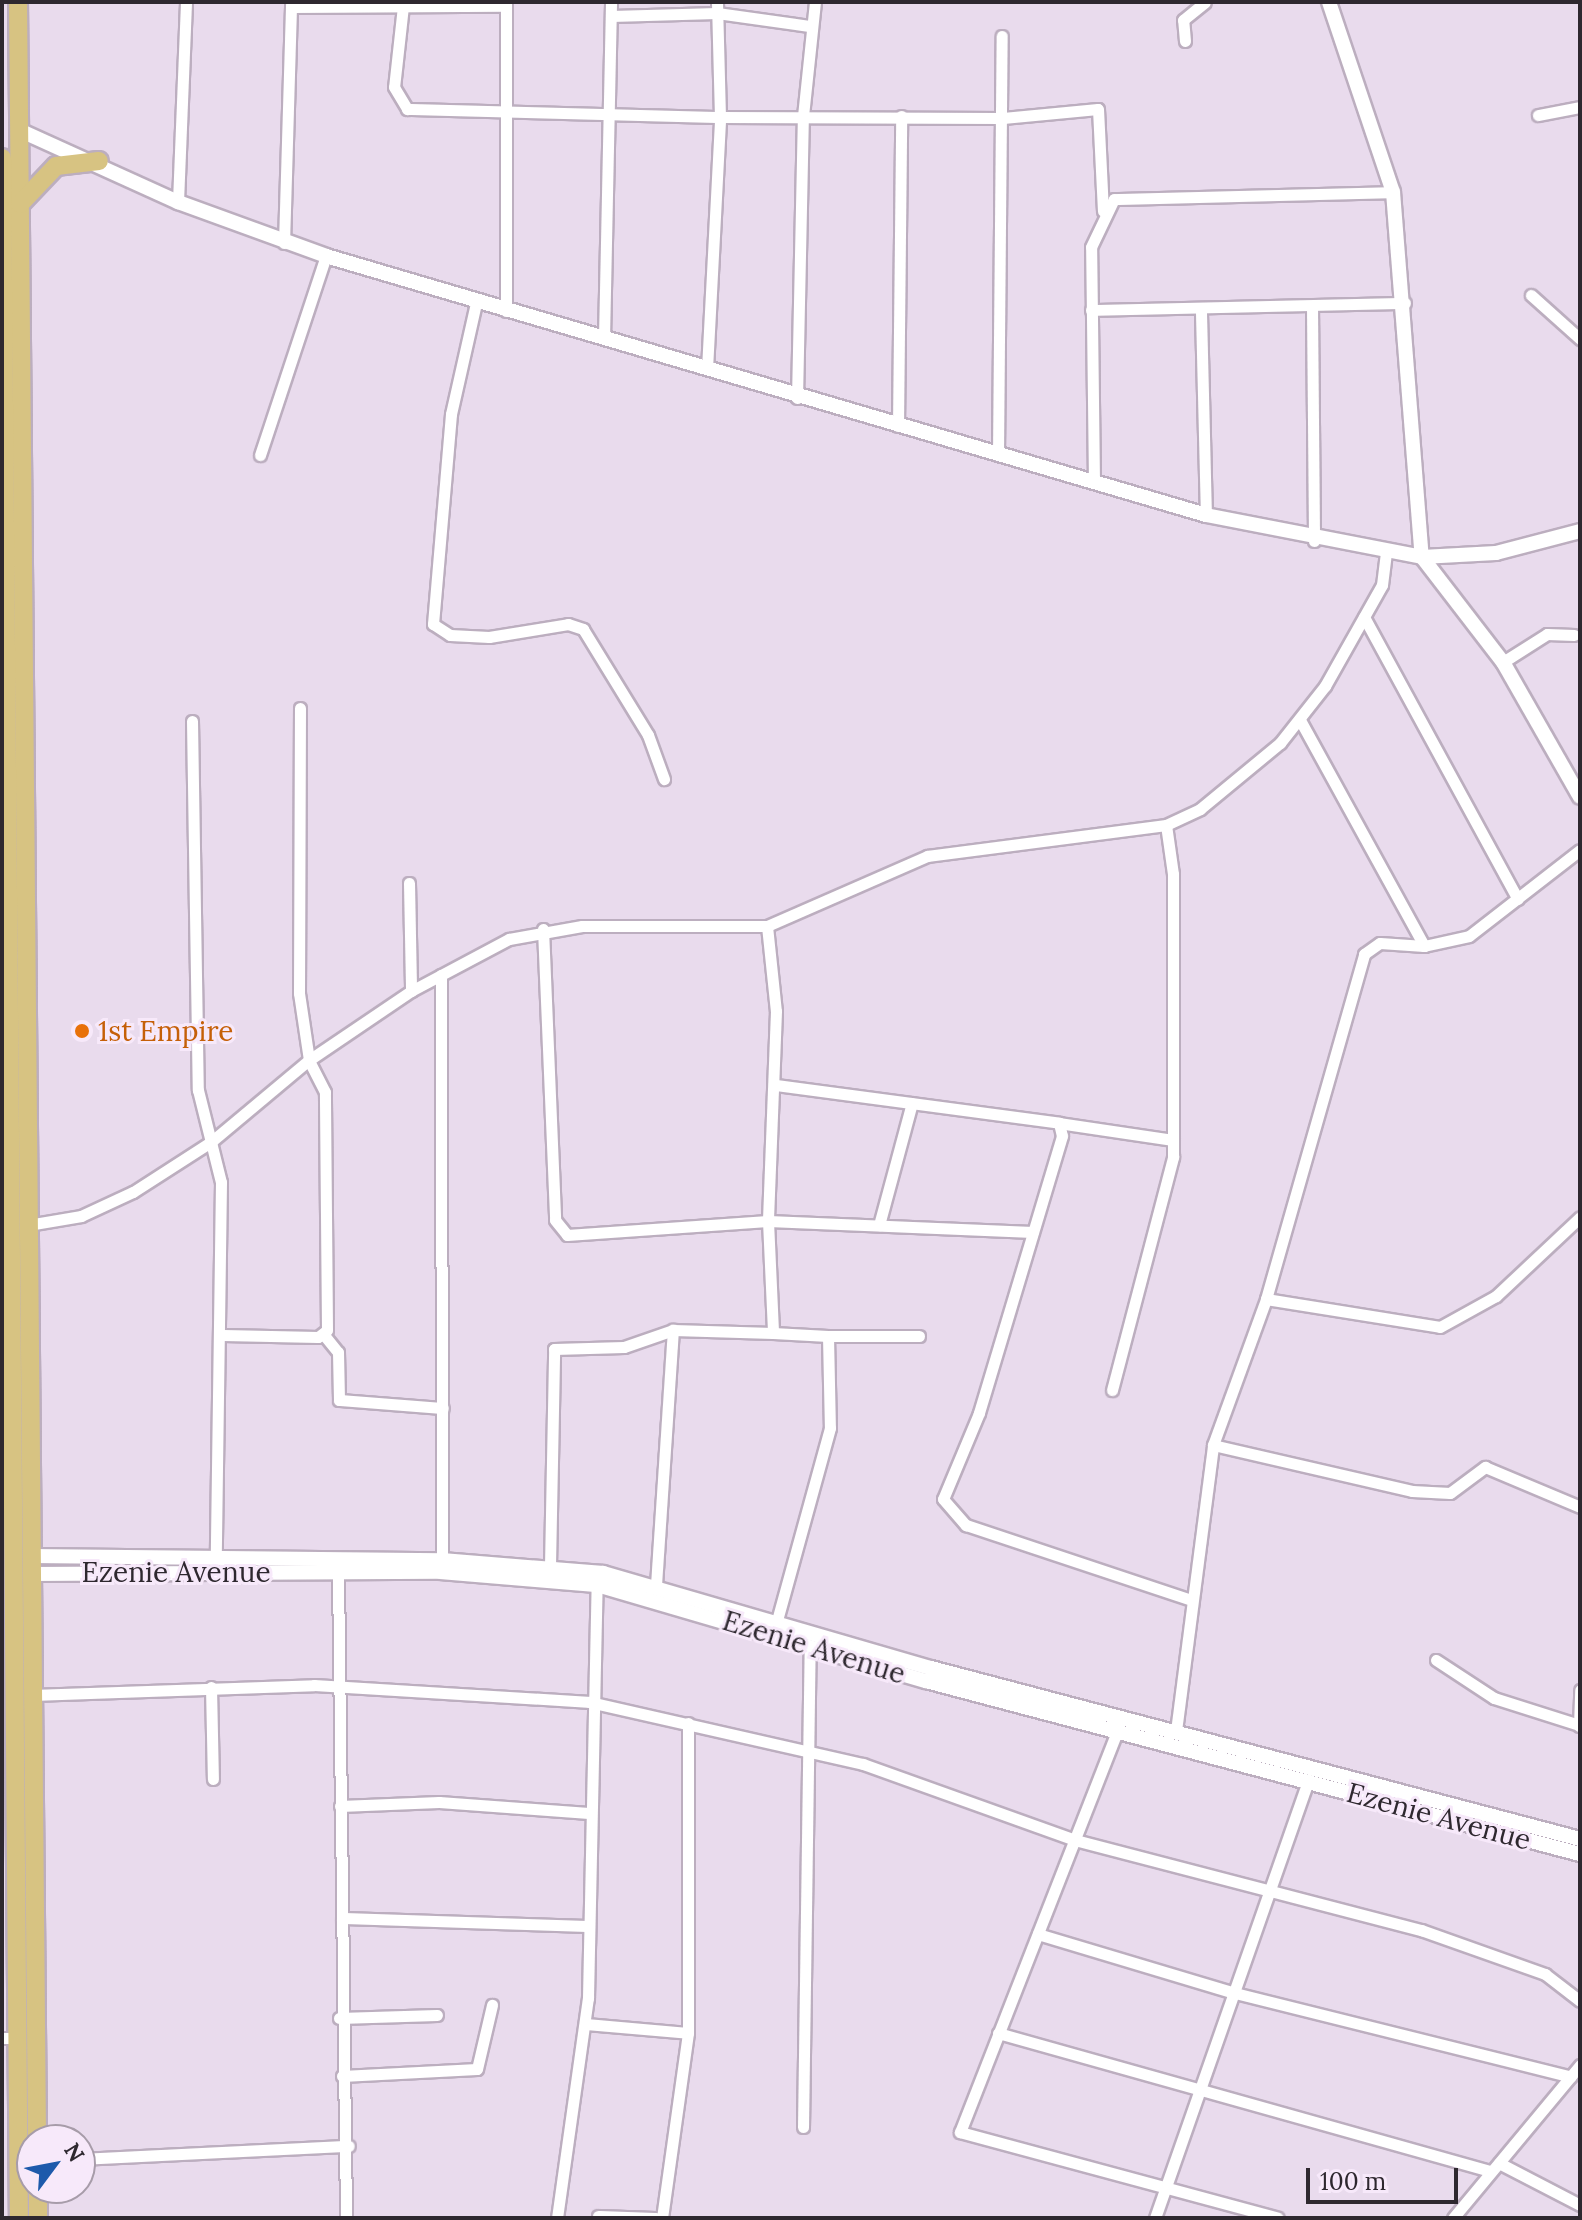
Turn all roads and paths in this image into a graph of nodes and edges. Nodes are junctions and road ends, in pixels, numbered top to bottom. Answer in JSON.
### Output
{"nodes":[{"id":1,"x":18,"y":2,"type":"edge"},
{"id":2,"x":186,"y":2,"type":"edge"},
{"id":3,"x":611,"y":2,"type":"edge"},
{"id":4,"x":815,"y":2,"type":"edge"},
{"id":5,"x":1205,"y":2,"type":"edge"},
{"id":6,"x":1329,"y":2,"type":"edge"},
{"id":7,"x":291,"y":4,"type":"edge"},
{"id":8,"x":506,"y":4,"type":"edge"},
{"id":9,"x":403,"y":6,"type":"junction"},
{"id":10,"x":717,"y":8,"type":"edge"},
{"id":11,"x":611,"y":16,"type":"junction"},
{"id":12,"x":809,"y":26,"type":"junction"},
{"id":13,"x":1002,"y":36,"type":"dead end"},
{"id":14,"x":1185,"y":41,"type":"dead end"},
{"id":15,"x":1580,"y":107,"type":"edge"},
{"id":16,"x":504,"y":112,"type":"junction"},
{"id":17,"x":610,"y":112,"type":"junction"},
{"id":18,"x":1538,"y":115,"type":"dead end"},
{"id":19,"x":803,"y":116,"type":"junction"},
{"id":20,"x":901,"y":116,"type":"junction"},
{"id":21,"x":720,"y":117,"type":"junction"},
{"id":22,"x":1003,"y":118,"type":"junction"},
{"id":23,"x":19,"y":130,"type":"junction"},
{"id":24,"x":2,"y":158,"type":"edge"},
{"id":25,"x":99,"y":161,"type":"junction"},
{"id":26,"x":1393,"y":192,"type":"junction"},
{"id":27,"x":178,"y":202,"type":"junction"},
{"id":28,"x":18,"y":207,"type":"junction"},
{"id":29,"x":1103,"y":211,"type":"junction"},
{"id":30,"x":3,"y":221,"type":"edge"},
{"id":31,"x":284,"y":243,"type":"junction"},
{"id":32,"x":326,"y":256,"type":"junction"},
{"id":33,"x":1531,"y":295,"type":"dead end"},
{"id":34,"x":476,"y":303,"type":"junction"},
{"id":35,"x":1405,"y":303,"type":"junction"},
{"id":36,"x":1312,"y":307,"type":"junction"},
{"id":37,"x":1091,"y":310,"type":"junction"},
{"id":38,"x":506,"y":311,"type":"junction"},
{"id":39,"x":1201,"y":313,"type":"junction"},
{"id":40,"x":604,"y":338,"type":"junction"},
{"id":41,"x":1580,"y":339,"type":"edge"},
{"id":42,"x":4,"y":355,"type":"edge"},
{"id":43,"x":707,"y":369,"type":"junction"},
{"id":44,"x":797,"y":398,"type":"junction"},
{"id":45,"x":898,"y":426,"type":"junction"},
{"id":46,"x":260,"y":455,"type":"dead end"},
{"id":47,"x":998,"y":455,"type":"junction"},
{"id":48,"x":1094,"y":482,"type":"junction"},
{"id":49,"x":1206,"y":515,"type":"junction"},
{"id":50,"x":1580,"y":531,"type":"edge"},
{"id":51,"x":1314,"y":541,"type":"junction"},
{"id":52,"x":1386,"y":553,"type":"junction"},
{"id":53,"x":1422,"y":557,"type":"junction"},
{"id":54,"x":1364,"y":617,"type":"junction"},
{"id":55,"x":4,"y":630,"type":"edge"},
{"id":56,"x":1574,"y":635,"type":"dead end"},
{"id":57,"x":1503,"y":662,"type":"junction"},
{"id":58,"x":300,"y":708,"type":"dead end"},
{"id":59,"x":1300,"y":720,"type":"junction"},
{"id":60,"x":192,"y":721,"type":"dead end"},
{"id":61,"x":664,"y":779,"type":"dead end"},
{"id":62,"x":1580,"y":797,"type":"edge"},
{"id":63,"x":1166,"y":825,"type":"junction"},
{"id":64,"x":1580,"y":850,"type":"edge"},
{"id":65,"x":16,"y":864,"type":"junction"},
{"id":66,"x":409,"y":883,"type":"dead end"},
{"id":67,"x":1518,"y":899,"type":"junction"},
{"id":68,"x":767,"y":926,"type":"junction"},
{"id":69,"x":543,"y":929,"type":"junction"},
{"id":70,"x":1424,"y":946,"type":"junction"},
{"id":71,"x":441,"y":975,"type":"junction"},
{"id":72,"x":411,"y":991,"type":"junction"},
{"id":73,"x":309,"y":1060,"type":"junction"},
{"id":74,"x":776,"y":1085,"type":"junction"},
{"id":75,"x":6,"y":1090,"type":"edge"},
{"id":76,"x":912,"y":1103,"type":"junction"},
{"id":77,"x":1059,"y":1123,"type":"junction"},
{"id":78,"x":1173,"y":1140,"type":"junction"},
{"id":79,"x":212,"y":1141,"type":"junction"},
{"id":80,"x":1580,"y":1217,"type":"edge"},
{"id":81,"x":768,"y":1221,"type":"junction"},
{"id":82,"x":28,"y":1225,"type":"junction"},
{"id":83,"x":879,"y":1225,"type":"junction"},
{"id":84,"x":1033,"y":1232,"type":"junction"},
{"id":85,"x":7,"y":1276,"type":"edge"},
{"id":86,"x":1266,"y":1299,"type":"junction"},
{"id":87,"x":673,"y":1330,"type":"junction"},
{"id":88,"x":773,"y":1333,"type":"junction"},
{"id":89,"x":223,"y":1335,"type":"junction"},
{"id":90,"x":324,"y":1335,"type":"junction"},
{"id":91,"x":828,"y":1336,"type":"junction"},
{"id":92,"x":919,"y":1336,"type":"dead end"},
{"id":93,"x":1112,"y":1390,"type":"dead end"},
{"id":94,"x":443,"y":1408,"type":"junction"},
{"id":95,"x":1213,"y":1445,"type":"junction"},
{"id":96,"x":1580,"y":1507,"type":"edge"},
{"id":97,"x":216,"y":1556,"type":"junction"},
{"id":98,"x":442,"y":1560,"type":"junction"},
{"id":99,"x":30,"y":1565,"type":"junction"},
{"id":100,"x":550,"y":1566,"type":"junction"},
{"id":101,"x":338,"y":1572,"type":"junction"},
{"id":102,"x":597,"y":1585,"type":"junction"},
{"id":103,"x":656,"y":1585,"type":"junction"},
{"id":104,"x":1188,"y":1599,"type":"junction"},
{"id":105,"x":777,"y":1620,"type":"junction"},
{"id":106,"x":8,"y":1626,"type":"edge"},
{"id":107,"x":810,"y":1646,"type":"junction"},
{"id":108,"x":858,"y":1653,"type":"junction"},
{"id":109,"x":1436,"y":1660,"type":"dead end"},
{"id":110,"x":211,"y":1687,"type":"junction"},
{"id":111,"x":340,"y":1689,"type":"junction"},
{"id":112,"x":1580,"y":1690,"type":"edge"},
{"id":113,"x":32,"y":1695,"type":"junction"},
{"id":114,"x":590,"y":1702,"type":"junction"},
{"id":115,"x":688,"y":1723,"type":"junction"},
{"id":116,"x":1578,"y":1725,"type":"edge"},
{"id":117,"x":1118,"y":1729,"type":"junction"},
{"id":118,"x":1176,"y":1731,"type":"junction"},
{"id":119,"x":809,"y":1751,"type":"junction"},
{"id":120,"x":213,"y":1779,"type":"dead end"},
{"id":121,"x":1309,"y":1779,"type":"junction"},
{"id":122,"x":1387,"y":1795,"type":"junction"},
{"id":123,"x":340,"y":1806,"type":"junction"},
{"id":124,"x":589,"y":1813,"type":"junction"},
{"id":125,"x":9,"y":1823,"type":"edge"},
{"id":126,"x":1580,"y":1839,"type":"edge"},
{"id":127,"x":1075,"y":1840,"type":"junction"},
{"id":128,"x":1580,"y":1854,"type":"edge"},
{"id":129,"x":1276,"y":1890,"type":"junction"},
{"id":130,"x":342,"y":1918,"type":"junction"},
{"id":131,"x":589,"y":1926,"type":"junction"},
{"id":132,"x":1038,"y":1934,"type":"junction"},
{"id":133,"x":1231,"y":1992,"type":"junction"},
{"id":134,"x":1580,"y":2001,"type":"edge"},
{"id":135,"x":492,"y":2005,"type":"dead end"},
{"id":136,"x":437,"y":2015,"type":"dead end"},
{"id":137,"x":339,"y":2018,"type":"junction"},
{"id":138,"x":586,"y":2024,"type":"junction"},
{"id":139,"x":688,"y":2033,"type":"junction"},
{"id":140,"x":998,"y":2033,"type":"junction"},
{"id":141,"x":11,"y":2038,"type":"edge"},
{"id":142,"x":1580,"y":2065,"type":"edge"},
{"id":143,"x":342,"y":2076,"type":"junction"},
{"id":144,"x":1571,"y":2077,"type":"junction"},
{"id":145,"x":1199,"y":2092,"type":"junction"},
{"id":146,"x":37,"y":2124,"type":"edge"},
{"id":147,"x":803,"y":2127,"type":"dead end"},
{"id":148,"x":349,"y":2146,"type":"junction"},
{"id":149,"x":96,"y":2158,"type":"edge"},
{"id":150,"x":1495,"y":2167,"type":"junction"},
{"id":151,"x":1164,"y":2185,"type":"junction"},
{"id":152,"x":1580,"y":2205,"type":"edge"},
{"id":153,"x":38,"y":2214,"type":"edge"},
{"id":154,"x":598,"y":2216,"type":"dead end"},
{"id":155,"x":19,"y":2218,"type":"edge"},
{"id":156,"x":346,"y":2218,"type":"edge"},
{"id":157,"x":557,"y":2218,"type":"edge"},
{"id":158,"x":659,"y":2218,"type":"edge"},
{"id":159,"x":1155,"y":2218,"type":"edge"},
{"id":160,"x":1278,"y":2218,"type":"edge"},
{"id":161,"x":1453,"y":2218,"type":"edge"}],
"edges":[{"from":1,"to":23,"type":"highway"},
{"from":2,"to":27,"type":"street"},
{"from":3,"to":11,"type":"street"},
{"from":4,"to":12,"type":"street"},
{"from":5,"to":14,"type":"street"},
{"from":6,"to":26,"type":"street"},
{"from":7,"to":9,"type":"street"},
{"from":7,"to":31,"type":"street"},
{"from":8,"to":9,"type":"street"},
{"from":8,"to":16,"type":"street"},
{"from":9,"to":16,"type":"street"},
{"from":10,"to":11,"type":"street"},
{"from":10,"to":12,"type":"street"},
{"from":10,"to":21,"type":"street"},
{"from":11,"to":17,"type":"street"},
{"from":12,"to":19,"type":"street"},
{"from":13,"to":22,"type":"street"},
{"from":15,"to":18,"type":"street"},
{"from":16,"to":17,"type":"street"},
{"from":16,"to":38,"type":"street"},
{"from":17,"to":21,"type":"street"},
{"from":17,"to":40,"type":"street"},
{"from":19,"to":20,"type":"street"},
{"from":19,"to":21,"type":"street"},
{"from":19,"to":44,"type":"street"},
{"from":20,"to":22,"type":"street"},
{"from":20,"to":45,"type":"street"},
{"from":21,"to":43,"type":"street"},
{"from":22,"to":29,"type":"street"},
{"from":22,"to":47,"type":"street"},
{"from":23,"to":25,"type":"street"},
{"from":23,"to":28,"type":"highway"},
{"from":24,"to":30,"type":"highway"},
{"from":25,"to":27,"type":"street"},
{"from":25,"to":28,"type":"highway"},
{"from":26,"to":29,"type":"street"},
{"from":26,"to":35,"type":"street"},
{"from":27,"to":31,"type":"street"},
{"from":28,"to":65,"type":"highway"},
{"from":29,"to":37,"type":"street"},
{"from":30,"to":42,"type":"highway"},
{"from":31,"to":32,"type":"street"},
{"from":32,"to":34,"type":"street"},
{"from":32,"to":46,"type":"street"},
{"from":33,"to":41,"type":"street"},
{"from":34,"to":38,"type":"street"},
{"from":34,"to":61,"type":"street"},
{"from":35,"to":36,"type":"street"},
{"from":35,"to":53,"type":"street"},
{"from":36,"to":39,"type":"street"},
{"from":36,"to":51,"type":"street"},
{"from":37,"to":39,"type":"street"},
{"from":37,"to":48,"type":"street"},
{"from":38,"to":40,"type":"street"},
{"from":39,"to":49,"type":"street"},
{"from":40,"to":43,"type":"street"},
{"from":42,"to":55,"type":"highway"},
{"from":43,"to":44,"type":"street"},
{"from":44,"to":45,"type":"street"},
{"from":45,"to":47,"type":"street"},
{"from":47,"to":48,"type":"street"},
{"from":48,"to":49,"type":"street"},
{"from":49,"to":51,"type":"street"},
{"from":50,"to":53,"type":"street"},
{"from":51,"to":52,"type":"street"},
{"from":52,"to":53,"type":"street"},
{"from":52,"to":54,"type":"street"},
{"from":53,"to":57,"type":"street"},
{"from":54,"to":59,"type":"street"},
{"from":54,"to":67,"type":"street"},
{"from":55,"to":65,"type":"highway"},
{"from":56,"to":57,"type":"street"},
{"from":57,"to":62,"type":"street"},
{"from":58,"to":73,"type":"street"},
{"from":59,"to":63,"type":"street"},
{"from":59,"to":70,"type":"street"},
{"from":60,"to":79,"type":"street"},
{"from":63,"to":68,"type":"street"},
{"from":63,"to":78,"type":"street"},
{"from":64,"to":67,"type":"street"},
{"from":65,"to":75,"type":"highway"},
{"from":65,"to":82,"type":"highway"},
{"from":66,"to":72,"type":"street"},
{"from":67,"to":70,"type":"street"},
{"from":68,"to":69,"type":"street"},
{"from":68,"to":74,"type":"street"},
{"from":69,"to":71,"type":"street"},
{"from":69,"to":81,"type":"street"},
{"from":70,"to":86,"type":"street"},
{"from":71,"to":72,"type":"street"},
{"from":71,"to":94,"type":"street"},
{"from":72,"to":73,"type":"street"},
{"from":73,"to":79,"type":"street"},
{"from":73,"to":90,"type":"street"},
{"from":74,"to":76,"type":"street"},
{"from":74,"to":81,"type":"street"},
{"from":75,"to":85,"type":"highway"},
{"from":76,"to":77,"type":"street"},
{"from":76,"to":83,"type":"street"},
{"from":77,"to":78,"type":"street"},
{"from":77,"to":84,"type":"street"},
{"from":78,"to":93,"type":"street"},
{"from":79,"to":82,"type":"street"},
{"from":79,"to":89,"type":"street"},
{"from":80,"to":86,"type":"street"},
{"from":81,"to":83,"type":"street"},
{"from":81,"to":88,"type":"street"},
{"from":82,"to":99,"type":"highway"},
{"from":83,"to":84,"type":"street"},
{"from":84,"to":104,"type":"street"},
{"from":85,"to":106,"type":"highway"},
{"from":86,"to":95,"type":"street"},
{"from":87,"to":88,"type":"street"},
{"from":87,"to":100,"type":"street"},
{"from":87,"to":103,"type":"street"},
{"from":88,"to":91,"type":"street"},
{"from":89,"to":90,"type":"street"},
{"from":89,"to":97,"type":"street"},
{"from":90,"to":94,"type":"street"},
{"from":91,"to":92,"type":"street"},
{"from":91,"to":105,"type":"street"},
{"from":94,"to":98,"type":"street"},
{"from":95,"to":96,"type":"street"},
{"from":95,"to":104,"type":"street"},
{"from":97,"to":98,"type":"street","name":"Ezenie Avenue"},
{"from":97,"to":99,"type":"street","name":"Ezenie Avenue"},
{"from":98,"to":100,"type":"street","name":"Ezenie Avenue"},
{"from":99,"to":101,"type":"street","name":"Ezenie Avenue"},
{"from":99,"to":113,"type":"highway"},
{"from":100,"to":103,"type":"street","name":"Ezenie Avenue"},
{"from":101,"to":102,"type":"street","name":"Ezenie Avenue"},
{"from":101,"to":111,"type":"street"},
{"from":102,"to":107,"type":"street","name":"Ezenie Avenue"},
{"from":102,"to":114,"type":"street"},
{"from":103,"to":105,"type":"street","name":"Ezenie Avenue"},
{"from":104,"to":118,"type":"street"},
{"from":105,"to":108,"type":"street","name":"Ezenie Avenue"},
{"from":106,"to":125,"type":"highway"},
{"from":107,"to":108,"type":"street","name":"Ezenie Avenue"},
{"from":107,"to":119,"type":"street"},
{"from":108,"to":117,"type":"street","name":"Ezenie Avenue"},
{"from":108,"to":118,"type":"street","name":"Ezenie Avenue"},
{"from":109,"to":116,"type":"street"},
{"from":110,"to":111,"type":"street"},
{"from":110,"to":113,"type":"street"},
{"from":110,"to":120,"type":"street"},
{"from":111,"to":114,"type":"street"},
{"from":111,"to":123,"type":"street"},
{"from":112,"to":116,"type":"street"},
{"from":113,"to":146,"type":"highway"},
{"from":114,"to":115,"type":"street"},
{"from":114,"to":124,"type":"street"},
{"from":115,"to":119,"type":"street"},
{"from":115,"to":139,"type":"street"},
{"from":117,"to":121,"type":"street","name":"Ezenie Avenue"},
{"from":117,"to":127,"type":"street"},
{"from":118,"to":122,"type":"street","name":"Ezenie Avenue"},
{"from":119,"to":127,"type":"street"},
{"from":119,"to":147,"type":"street"},
{"from":121,"to":122,"type":"street","name":"Ezenie Avenue"},
{"from":121,"to":129,"type":"street"},
{"from":122,"to":126,"type":"street","name":"Ezenie Avenue"},
{"from":122,"to":128,"type":"street","name":"Ezenie Avenue"},
{"from":123,"to":124,"type":"street"},
{"from":123,"to":130,"type":"street"},
{"from":124,"to":131,"type":"street"},
{"from":125,"to":141,"type":"highway"},
{"from":127,"to":129,"type":"street"},
{"from":127,"to":132,"type":"street"},
{"from":129,"to":133,"type":"street"},
{"from":129,"to":134,"type":"street"},
{"from":130,"to":131,"type":"street"},
{"from":130,"to":137,"type":"street"},
{"from":131,"to":138,"type":"street"},
{"from":132,"to":133,"type":"street"},
{"from":132,"to":140,"type":"street"},
{"from":133,"to":144,"type":"street"},
{"from":133,"to":145,"type":"street"},
{"from":135,"to":143,"type":"street"},
{"from":136,"to":137,"type":"street"},
{"from":137,"to":143,"type":"street"},
{"from":138,"to":139,"type":"street"},
{"from":138,"to":157,"type":"street"},
{"from":139,"to":158,"type":"street"},
{"from":140,"to":145,"type":"street"},
{"from":140,"to":151,"type":"street"},
{"from":141,"to":155,"type":"highway"},
{"from":142,"to":144,"type":"street"},
{"from":143,"to":148,"type":"street"},
{"from":144,"to":150,"type":"street"},
{"from":145,"to":150,"type":"street"},
{"from":145,"to":151,"type":"street"},
{"from":148,"to":149,"type":"street"},
{"from":148,"to":156,"type":"street"},
{"from":150,"to":152,"type":"street"},
{"from":150,"to":161,"type":"street"},
{"from":151,"to":159,"type":"street"},
{"from":151,"to":160,"type":"street"},
{"from":153,"to":155,"type":"highway"},
{"from":154,"to":158,"type":"street"}]}
